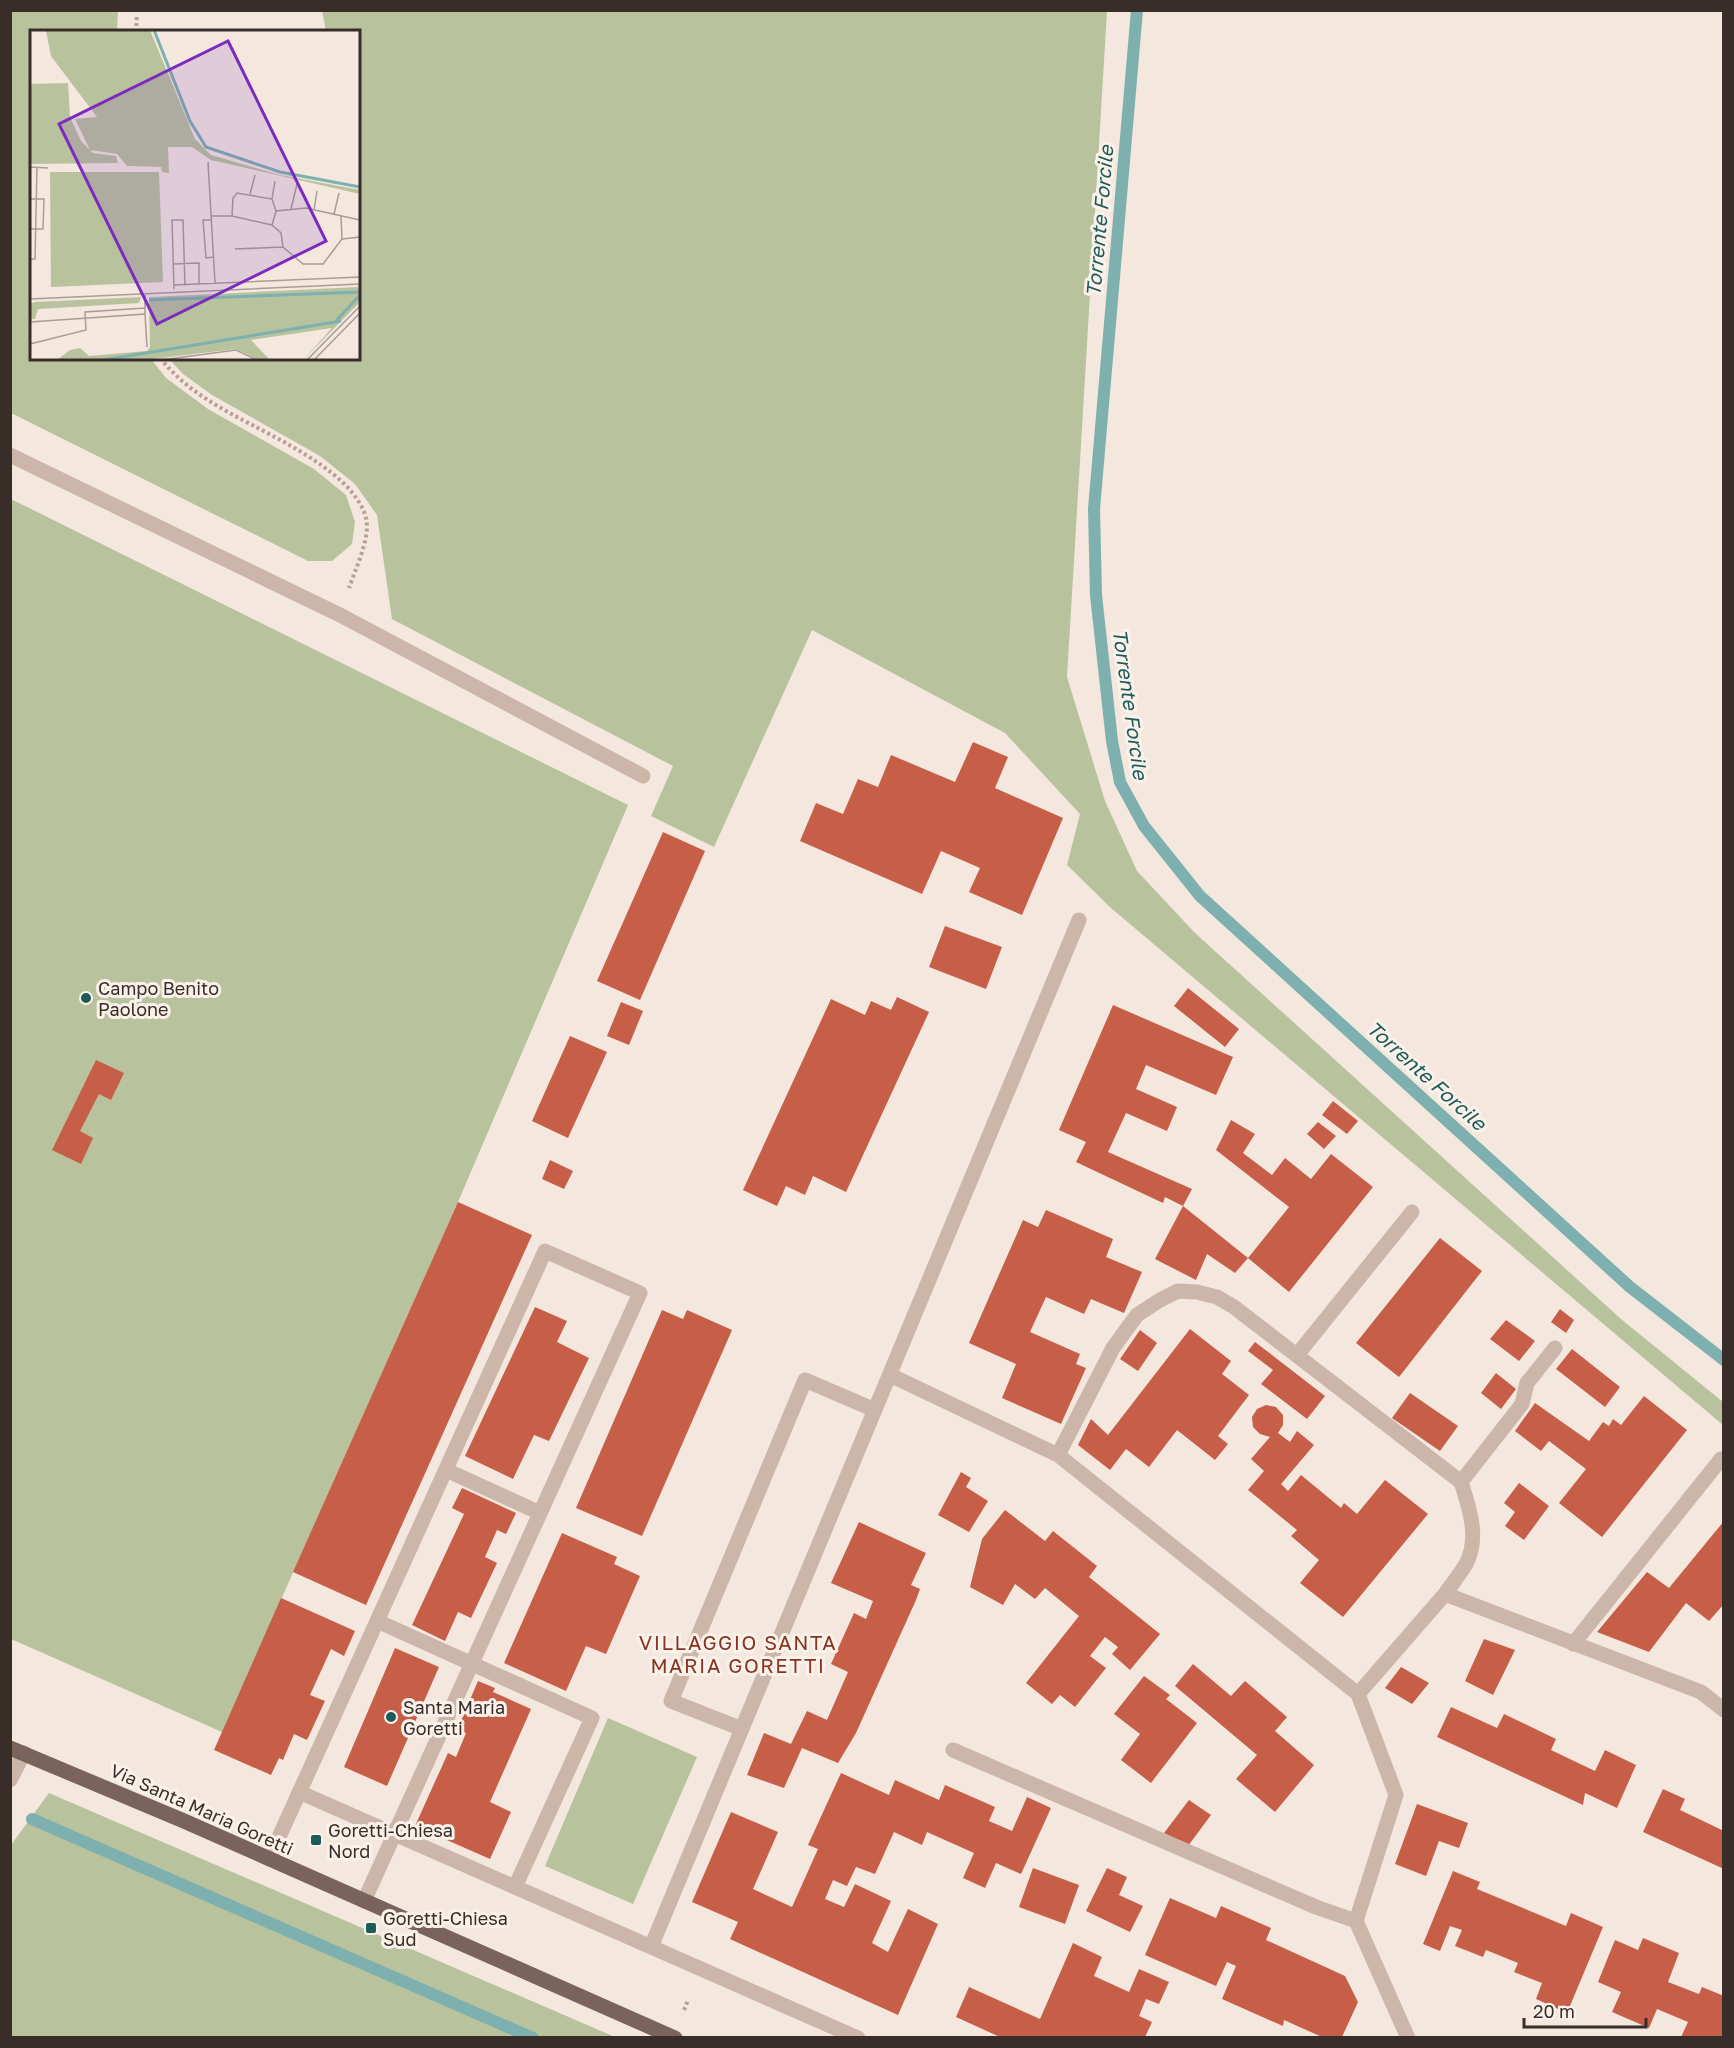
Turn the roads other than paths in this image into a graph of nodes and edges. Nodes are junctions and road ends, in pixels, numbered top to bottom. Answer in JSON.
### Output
{"nodes":[{"id":1,"x":10,"y":455,"type":"edge"},
{"id":2,"x":643,"y":776,"type":"dead end"},
{"id":3,"x":1079,"y":920,"type":"dead end"},
{"id":4,"x":1412,"y":1212,"type":"dead end"},
{"id":5,"x":1555,"y":1348,"type":"dead end"},
{"id":6,"x":1298,"y":1355,"type":"junction"},
{"id":7,"x":890,"y":1375,"type":"junction"},
{"id":8,"x":875,"y":1410,"type":"junction"},
{"id":9,"x":1058,"y":1455,"type":"junction"},
{"id":10,"x":1721,"y":1460,"type":"dead end"},
{"id":11,"x":446,"y":1470,"type":"junction"},
{"id":12,"x":1461,"y":1482,"type":"junction"},
{"id":13,"x":540,"y":1513,"type":"junction"},
{"id":14,"x":1445,"y":1594,"type":"junction"},
{"id":15,"x":377,"y":1621,"type":"junction"},
{"id":16,"x":1573,"y":1644,"type":"junction"},
{"id":17,"x":471,"y":1664,"type":"junction"},
{"id":18,"x":1358,"y":1694,"type":"junction"},
{"id":19,"x":1724,"y":1710,"type":"edge"},
{"id":20,"x":742,"y":1729,"type":"junction"},
{"id":21,"x":17,"y":1750,"type":"edge"},
{"id":22,"x":953,"y":1750,"type":"dead end"},
{"id":23,"x":10,"y":1780,"type":"edge"},
{"id":24,"x":299,"y":1792,"type":"junction"},
{"id":25,"x":394,"y":1834,"type":"junction"},
{"id":26,"x":269,"y":1859,"type":"junction"},
{"id":27,"x":515,"y":1887,"type":"junction"},
{"id":28,"x":364,"y":1901,"type":"junction"},
{"id":29,"x":1356,"y":1921,"type":"junction"},
{"id":30,"x":651,"y":1947,"type":"junction"},
{"id":31,"x":675,"y":2037,"type":"edge"},
{"id":32,"x":858,"y":2037,"type":"edge"},
{"id":33,"x":1408,"y":2037,"type":"edge"}],
"edges":[{"from":1,"to":2,"type":"street"},
{"from":3,"to":7,"type":"street"},
{"from":4,"to":6,"type":"street"},
{"from":5,"to":12,"type":"street"},
{"from":6,"to":9,"type":"street"},
{"from":6,"to":12,"type":"street"},
{"from":7,"to":8,"type":"street"},
{"from":7,"to":9,"type":"street"},
{"from":8,"to":20,"type":"street"},
{"from":8,"to":20,"type":"street"},
{"from":9,"to":18,"type":"street"},
{"from":10,"to":16,"type":"street"},
{"from":11,"to":13,"type":"street"},
{"from":11,"to":13,"type":"street"},
{"from":11,"to":15,"type":"street"},
{"from":12,"to":14,"type":"street"},
{"from":13,"to":17,"type":"street"},
{"from":14,"to":16,"type":"street"},
{"from":14,"to":18,"type":"street"},
{"from":15,"to":17,"type":"street"},
{"from":15,"to":24,"type":"street"},
{"from":16,"to":19,"type":"street"},
{"from":17,"to":25,"type":"street"},
{"from":17,"to":27,"type":"street"},
{"from":18,"to":29,"type":"street"},
{"from":20,"to":30,"type":"street"},
{"from":21,"to":23,"type":"street"},
{"from":21,"to":26,"type":"main road","name":"Via Santa Maria Goretti"},
{"from":22,"to":29,"type":"street"},
{"from":24,"to":25,"type":"street"},
{"from":24,"to":26,"type":"street"},
{"from":25,"to":27,"type":"street"},
{"from":25,"to":28,"type":"street"},
{"from":26,"to":28,"type":"main road","name":"Via Santa Maria Goretti"},
{"from":27,"to":30,"type":"street"},
{"from":28,"to":31,"type":"main road","name":"Via Santa Maria Goretti"},
{"from":29,"to":33,"type":"street"},
{"from":30,"to":32,"type":"street"}]}
